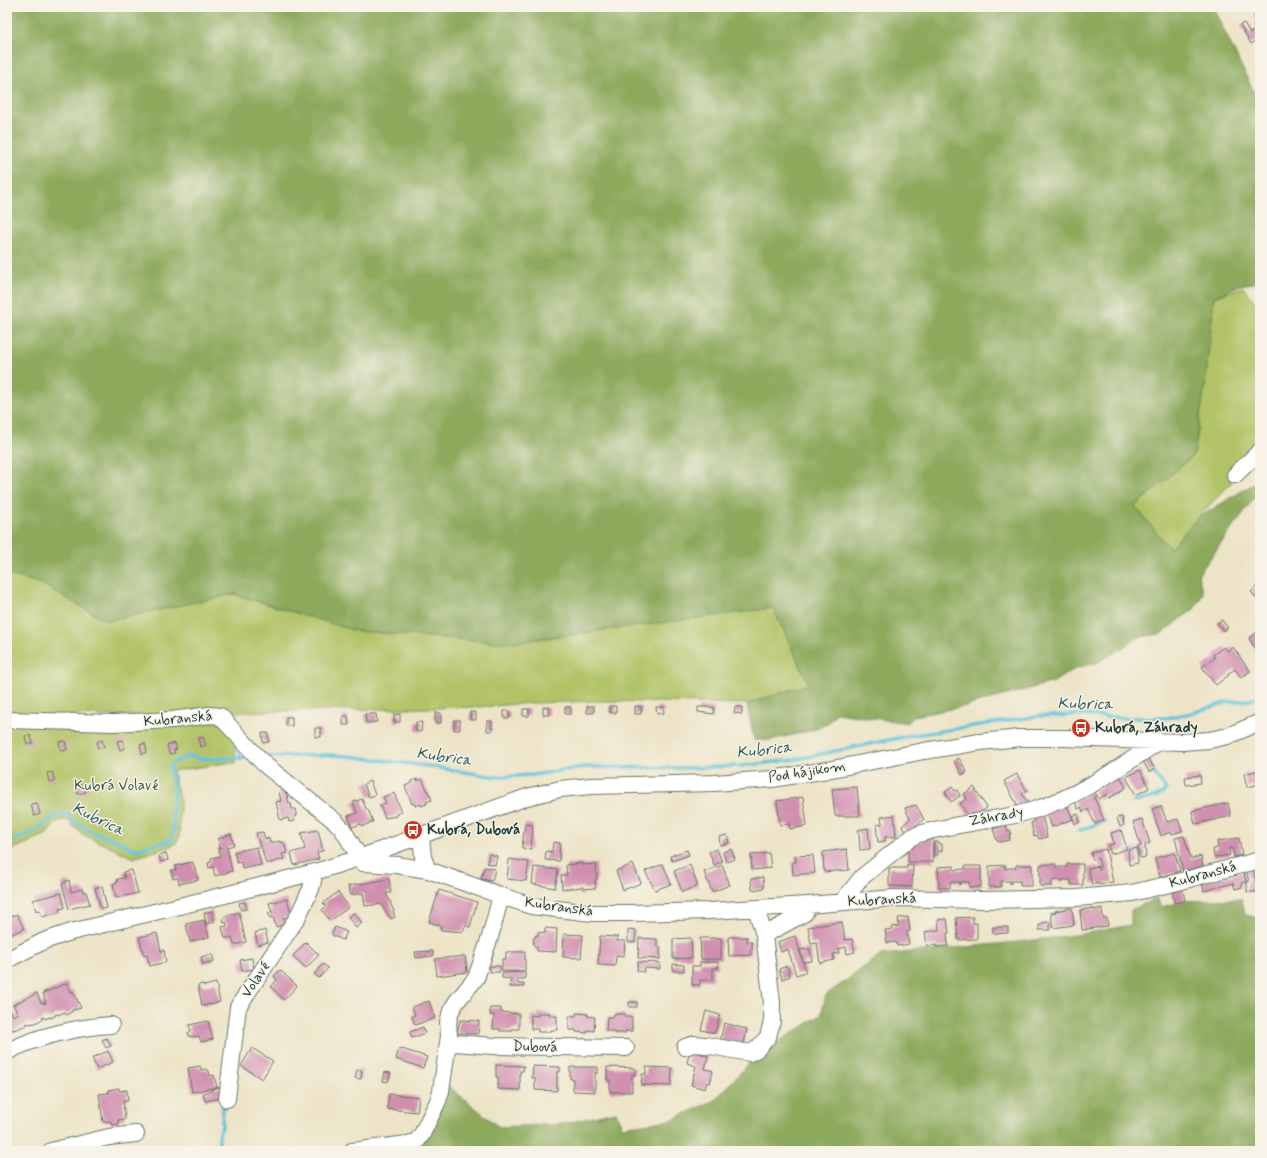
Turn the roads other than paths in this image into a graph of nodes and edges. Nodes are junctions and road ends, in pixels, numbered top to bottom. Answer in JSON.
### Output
{"nodes":[{"id":1,"x":1260,"y":451,"type":"edge"},
{"id":2,"x":1234,"y":476,"type":"dead end"},
{"id":3,"x":7,"y":720,"type":"edge"},
{"id":4,"x":1260,"y":722,"type":"edge"},
{"id":5,"x":1160,"y":741,"type":"junction"},
{"id":6,"x":421,"y":836,"type":"junction"},
{"id":7,"x":359,"y":858,"type":"junction"},
{"id":8,"x":1260,"y":860,"type":"edge"},
{"id":9,"x":428,"y":870,"type":"junction"},
{"id":10,"x":315,"y":872,"type":"junction"},
{"id":11,"x":501,"y":896,"type":"junction"},
{"id":12,"x":842,"y":902,"type":"junction"},
{"id":13,"x":808,"y":905,"type":"junction"},
{"id":14,"x":756,"y":908,"type":"junction"},
{"id":15,"x":764,"y":935,"type":"junction"},
{"id":16,"x":7,"y":960,"type":"edge"},
{"id":17,"x":111,"y":1025,"type":"dead end"},
{"id":18,"x":449,"y":1036,"type":"junction"},
{"id":19,"x":626,"y":1048,"type":"dead end"},
{"id":20,"x":685,"y":1048,"type":"dead end"},
{"id":21,"x":7,"y":1052,"type":"edge"},
{"id":22,"x":227,"y":1099,"type":"dead end"},
{"id":23,"x":136,"y":1134,"type":"dead end"},
{"id":24,"x":358,"y":1150,"type":"edge"},
{"id":25,"x":51,"y":1151,"type":"edge"}],
"edges":[{"from":1,"to":2,"type":"street"},
{"from":3,"to":7,"type":"street","name":"Kubranská"},
{"from":4,"to":5,"type":"street","name":"Pod hájikom"},
{"from":5,"to":6,"type":"street","name":"Pod hájikom"},
{"from":5,"to":12,"type":"street","name":"Záhrady"},
{"from":6,"to":7,"type":"street","name":"Pod hájikom"},
{"from":6,"to":9,"type":"street"},
{"from":7,"to":9,"type":"street","name":"Kubranská"},
{"from":7,"to":10,"type":"street"},
{"from":8,"to":12,"type":"street","name":"Kubranská"},
{"from":9,"to":11,"type":"street","name":"Kubranská"},
{"from":10,"to":16,"type":"street"},
{"from":10,"to":22,"type":"street","name":"Volavé"},
{"from":11,"to":14,"type":"street","name":"Kubranská"},
{"from":11,"to":18,"type":"street"},
{"from":12,"to":13,"type":"street","name":"Kubranská"},
{"from":13,"to":14,"type":"street","name":"Kubranská"},
{"from":13,"to":15,"type":"street"},
{"from":14,"to":15,"type":"street"},
{"from":15,"to":20,"type":"street"},
{"from":17,"to":21,"type":"street"},
{"from":18,"to":19,"type":"street","name":"Dubová"},
{"from":18,"to":24,"type":"street"},
{"from":23,"to":25,"type":"street"}]}
